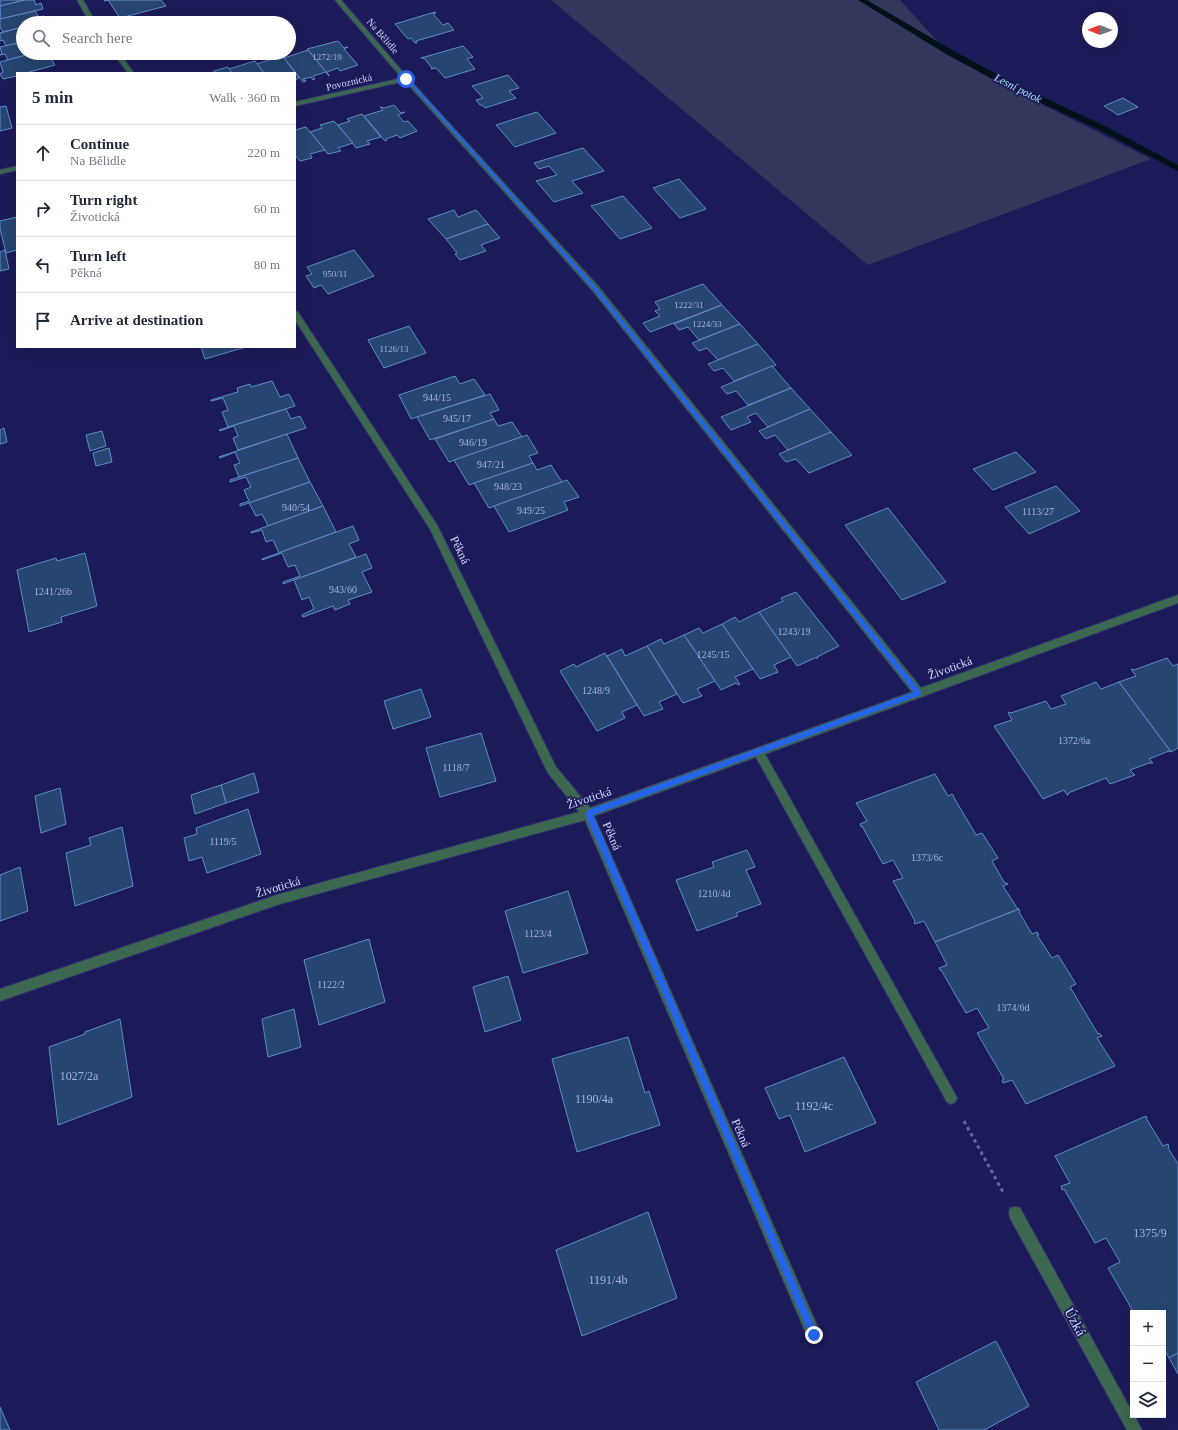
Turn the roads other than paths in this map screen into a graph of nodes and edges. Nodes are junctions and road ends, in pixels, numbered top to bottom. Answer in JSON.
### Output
{"nodes":[{"id":1,"x":80,"y":0,"type":"edge"},
{"id":2,"x":338,"y":0,"type":"edge"},
{"id":3,"x":89,"y":16,"type":"edge"},
{"id":4,"x":121,"y":60,"type":"edge"},
{"id":5,"x":130,"y":72,"type":"edge"},
{"id":6,"x":406,"y":79,"type":"junction"},
{"id":7,"x":296,"y":104,"type":"edge"},
{"id":8,"x":16,"y":168,"type":"edge"},
{"id":9,"x":0,"y":172,"type":"edge"},
{"id":10,"x":296,"y":316,"type":"edge"},
{"id":11,"x":1178,"y":599,"type":"edge"},
{"id":12,"x":919,"y":693,"type":"junction"},
{"id":13,"x":758,"y":752,"type":"junction"},
{"id":14,"x":588,"y":814,"type":"junction"},
{"id":15,"x":0,"y":996,"type":"edge"},
{"id":16,"x":951,"y":1098,"type":"road end"},
{"id":17,"x":1015,"y":1213,"type":"road end"},
{"id":18,"x":814,"y":1335,"type":"dead end"},
{"id":19,"x":1135,"y":1430,"type":"edge"}],
"edges":[{"from":1,"to":3,"type":"street"},
{"from":2,"to":6,"type":"street","name":"Na Bělidle"},
{"from":4,"to":5,"type":"street"},
{"from":6,"to":7,"type":"street","name":"Povoznická"},
{"from":6,"to":12,"type":"street","name":"Na Bělidle"},
{"from":8,"to":9,"type":"street"},
{"from":10,"to":14,"type":"street","name":"Pěkná"},
{"from":11,"to":12,"type":"street","name":"Životická"},
{"from":12,"to":13,"type":"street","name":"Životická"},
{"from":13,"to":14,"type":"street","name":"Životická"},
{"from":13,"to":16,"type":"street"},
{"from":14,"to":15,"type":"street","name":"Životická"},
{"from":14,"to":18,"type":"street","name":"Pěkná"},
{"from":17,"to":19,"type":"street","name":"Úzká"}]}
